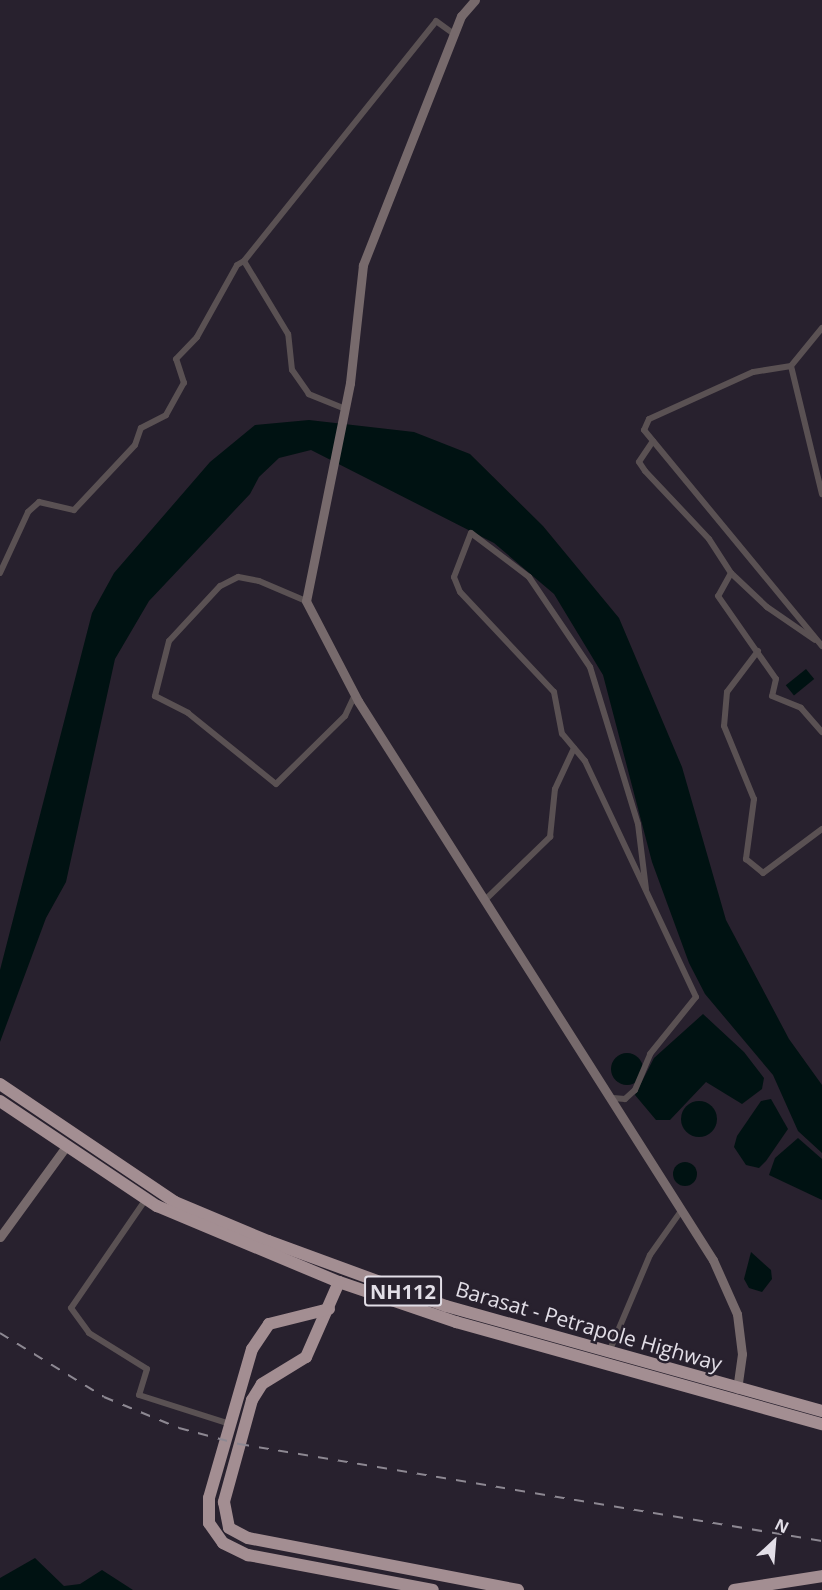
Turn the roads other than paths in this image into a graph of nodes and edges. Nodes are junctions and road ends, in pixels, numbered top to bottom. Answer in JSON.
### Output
{"nodes":[{"id":1,"x":475,"y":0,"type":"edge"},
{"id":2,"x":454,"y":34,"type":"junction"},
{"id":3,"x":244,"y":261,"type":"junction"},
{"id":4,"x":822,"y":328,"type":"edge"},
{"id":5,"x":791,"y":366,"type":"junction"},
{"id":6,"x":343,"y":409,"type":"junction"},
{"id":7,"x":653,"y":441,"type":"junction"},
{"id":8,"x":822,"y":494,"type":"edge"},
{"id":9,"x":0,"y":573,"type":"edge"},
{"id":10,"x":731,"y":573,"type":"junction"},
{"id":11,"x":306,"y":601,"type":"junction"},
{"id":12,"x":820,"y":644,"type":"edge"},
{"id":13,"x":758,"y":651,"type":"junction"},
{"id":14,"x":355,"y":695,"type":"junction"},
{"id":15,"x":822,"y":732,"type":"edge"},
{"id":16,"x":574,"y":748,"type":"junction"},
{"id":17,"x":822,"y":829,"type":"edge"},
{"id":18,"x":646,"y":889,"type":"junction"},
{"id":19,"x":484,"y":900,"type":"junction"},
{"id":20,"x":0,"y":1084,"type":"edge"},
{"id":21,"x":613,"y":1098,"type":"junction"},
{"id":22,"x":4,"y":1104,"type":"edge"},
{"id":23,"x":67,"y":1145,"type":"junction"},
{"id":24,"x":147,"y":1198,"type":"junction"},
{"id":25,"x":681,"y":1211,"type":"junction"},
{"id":26,"x":0,"y":1237,"type":"edge"},
{"id":27,"x":339,"y":1282,"type":"junction"},
{"id":28,"x":329,"y":1309,"type":"junction"},
{"id":29,"x":608,"y":1353,"type":"junction"},
{"id":30,"x":737,"y":1389,"type":"junction"},
{"id":31,"x":822,"y":1411,"type":"edge"},
{"id":32,"x":230,"y":1424,"type":"junction"},
{"id":33,"x":822,"y":1424,"type":"edge"},
{"id":34,"x":822,"y":1576,"type":"edge"},
{"id":35,"x":474,"y":1586,"type":"edge"},
{"id":36,"x":433,"y":1590,"type":"edge"},
{"id":37,"x":518,"y":1590,"type":"edge"},
{"id":38,"x":734,"y":1590,"type":"edge"}],
"edges":[{"from":1,"to":2,"type":"street"},
{"from":2,"to":3,"type":"street"},
{"from":2,"to":6,"type":"street"},
{"from":3,"to":6,"type":"street"},
{"from":3,"to":9,"type":"street"},
{"from":4,"to":5,"type":"street"},
{"from":5,"to":7,"type":"street"},
{"from":5,"to":8,"type":"street"},
{"from":6,"to":11,"type":"street"},
{"from":7,"to":10,"type":"street"},
{"from":7,"to":12,"type":"street"},
{"from":10,"to":12,"type":"street"},
{"from":10,"to":13,"type":"street"},
{"from":11,"to":14,"type":"street"},
{"from":11,"to":14,"type":"street"},
{"from":13,"to":15,"type":"street"},
{"from":13,"to":17,"type":"street"},
{"from":14,"to":19,"type":"street"},
{"from":16,"to":18,"type":"street"},
{"from":16,"to":18,"type":"street"},
{"from":16,"to":19,"type":"street"},
{"from":18,"to":21,"type":"street"},
{"from":19,"to":21,"type":"street"},
{"from":20,"to":29,"type":"highway","name":"Barasat - Petrapole Highway","number":"NH112"},
{"from":21,"to":25,"type":"street"},
{"from":22,"to":23,"type":"highway","name":"Barasat - Petrapole Highway","number":"NH112"},
{"from":23,"to":24,"type":"highway","name":"Barasat - Petrapole Highway","number":"NH112"},
{"from":23,"to":26,"type":"street"},
{"from":24,"to":27,"type":"highway","name":"Barasat - Petrapole Highway","number":"NH112"},
{"from":24,"to":32,"type":"street"},
{"from":25,"to":29,"type":"street"},
{"from":25,"to":30,"type":"street"},
{"from":27,"to":28,"type":"highway"},
{"from":27,"to":33,"type":"highway","name":"Barasat - Petrapole Highway","number":"NH112"},
{"from":28,"to":32,"type":"highway"},
{"from":28,"to":35,"type":"highway"},
{"from":29,"to":30,"type":"highway","name":"Barasat - Petrapole Highway","number":"NH112"},
{"from":30,"to":31,"type":"highway","name":"Barasat - Petrapole Highway","number":"NH112"},
{"from":32,"to":36,"type":"highway"},
{"from":34,"to":38,"type":"highway"},
{"from":35,"to":37,"type":"highway"}]}
